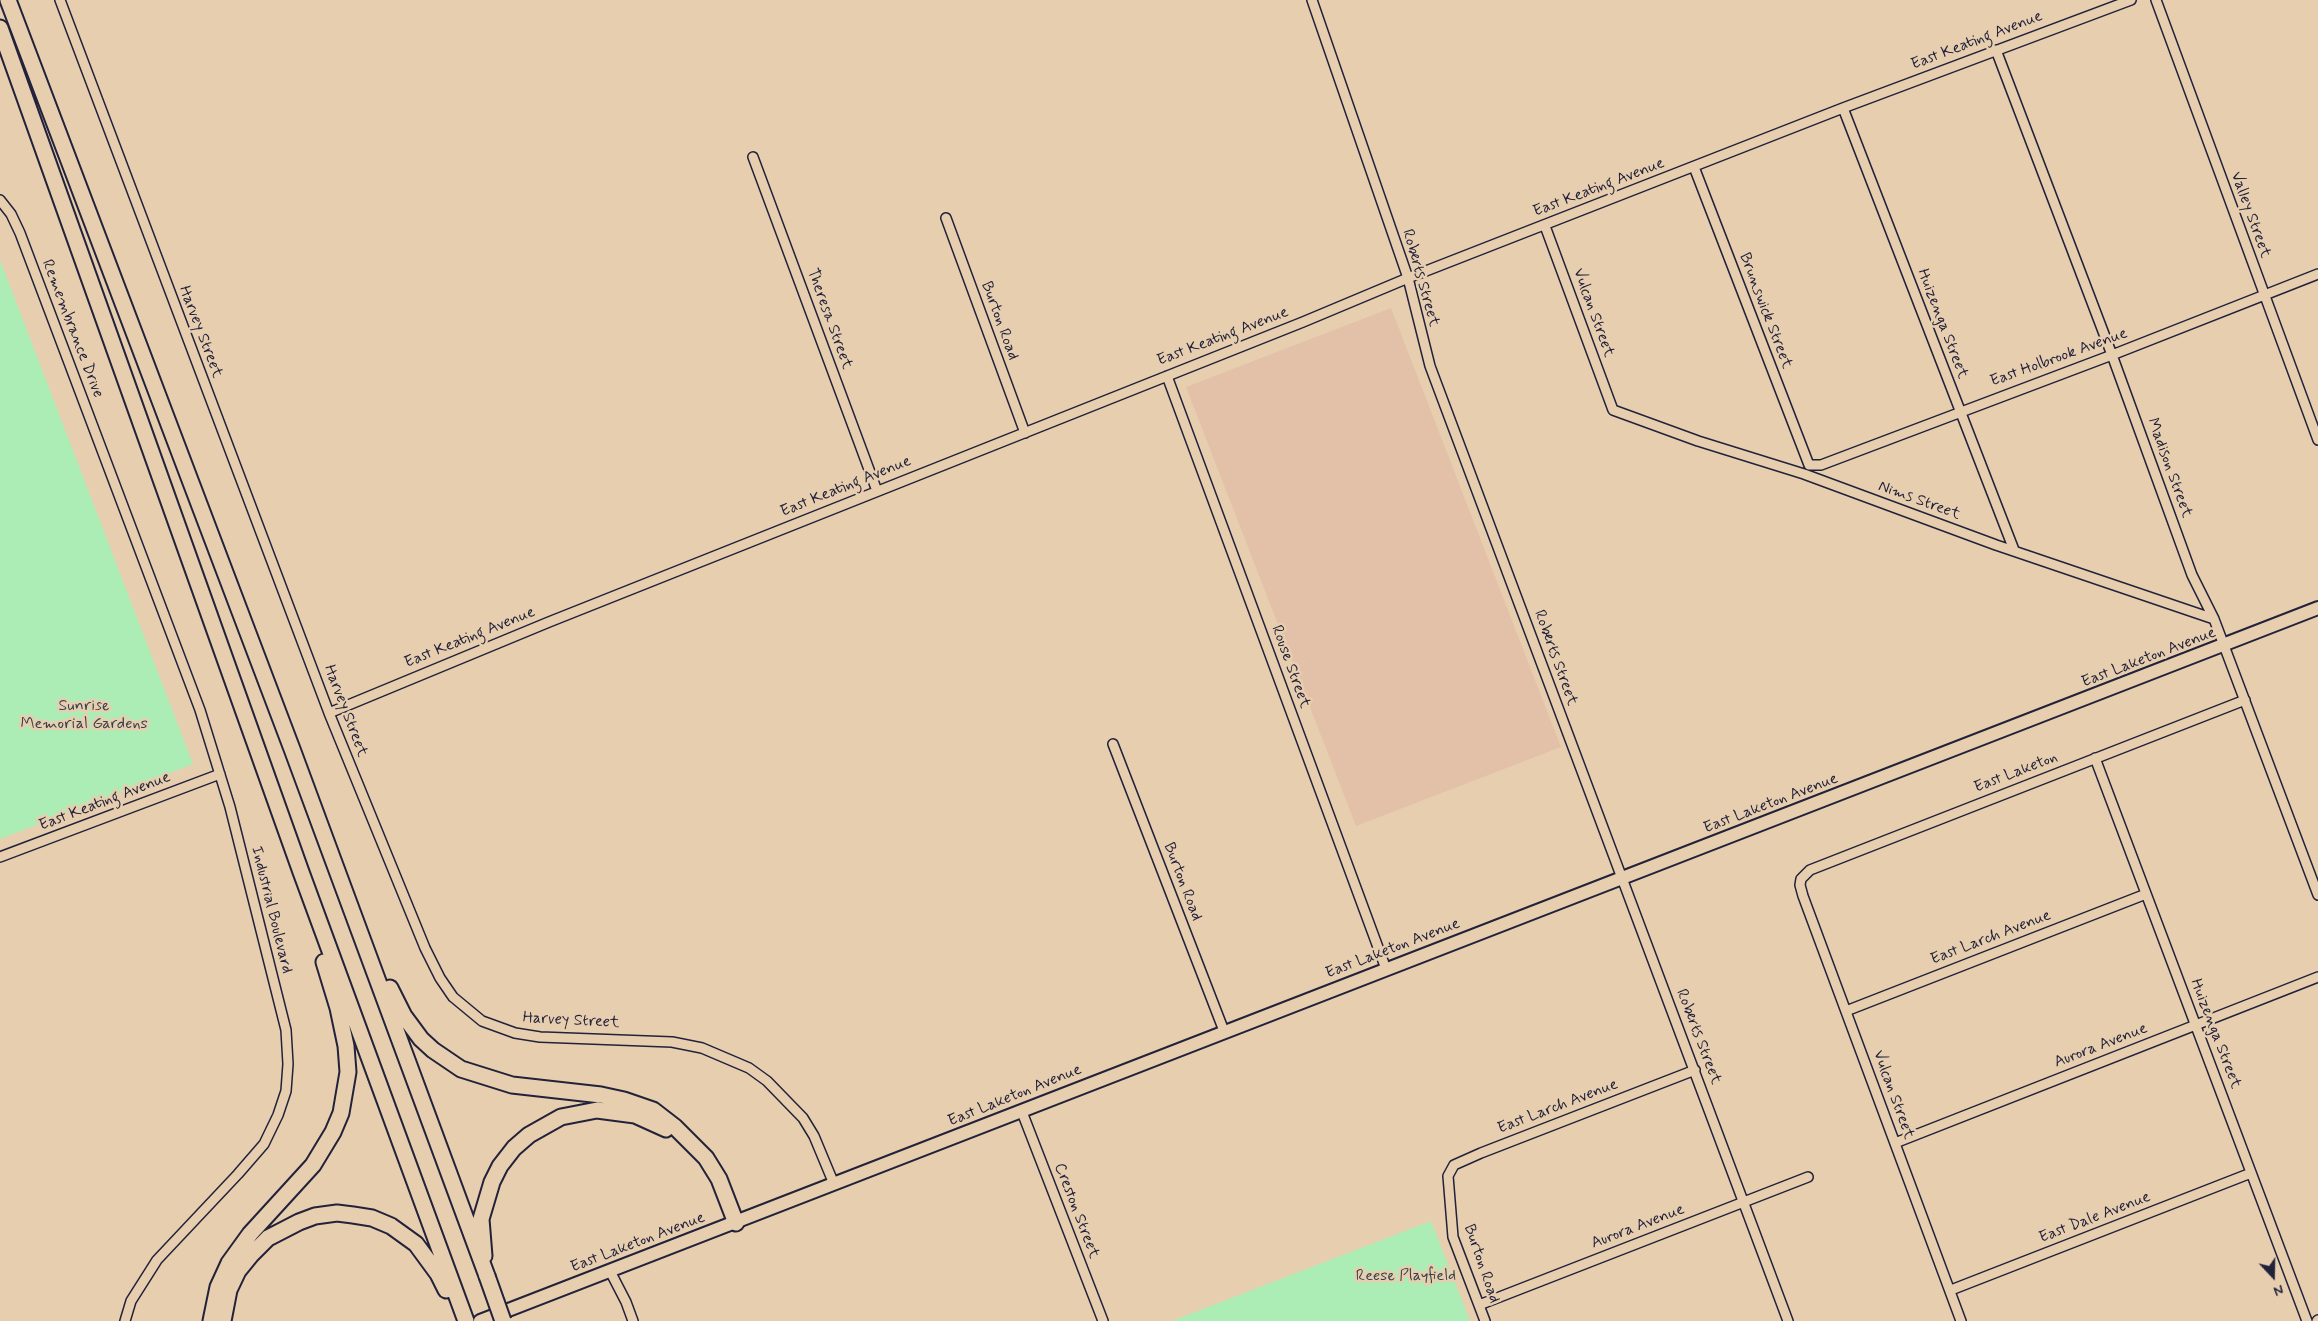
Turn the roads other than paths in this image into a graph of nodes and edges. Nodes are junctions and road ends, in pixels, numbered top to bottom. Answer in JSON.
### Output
{"nodes":[{"id":1,"x":8,"y":0,"type":"edge"},
{"id":2,"x":60,"y":0,"type":"edge"},
{"id":3,"x":1312,"y":0,"type":"edge"},
{"id":4,"x":2131,"y":0,"type":"edge"},
{"id":5,"x":2156,"y":0,"type":"edge"},
{"id":6,"x":0,"y":28,"type":"edge"},
{"id":7,"x":1996,"y":50,"type":"junction"},
{"id":8,"x":1843,"y":108,"type":"junction"},
{"id":9,"x":753,"y":157,"type":"dead end"},
{"id":10,"x":1694,"y":167,"type":"junction"},
{"id":11,"x":0,"y":200,"type":"edge"},
{"id":12,"x":946,"y":218,"type":"dead end"},
{"id":13,"x":1545,"y":226,"type":"junction"},
{"id":14,"x":2318,"y":274,"type":"edge"},
{"id":15,"x":1408,"y":278,"type":"junction"},
{"id":16,"x":2264,"y":296,"type":"junction"},
{"id":17,"x":2112,"y":355,"type":"junction"},
{"id":18,"x":1166,"y":376,"type":"junction"},
{"id":19,"x":1613,"y":410,"type":"joint"},
{"id":20,"x":1960,"y":411,"type":"junction"},
{"id":21,"x":1025,"y":433,"type":"junction"},
{"id":22,"x":2318,"y":440,"type":"edge"},
{"id":23,"x":1809,"y":465,"type":"joint"},
{"id":24,"x":109,"y":472,"type":"joint"},
{"id":25,"x":877,"y":491,"type":"junction"},
{"id":26,"x":2014,"y":550,"type":"junction"},
{"id":27,"x":2318,"y":608,"type":"edge"},
{"id":28,"x":2214,"y":619,"type":"junction"},
{"id":29,"x":2224,"y":646,"type":"junction"},
{"id":30,"x":2245,"y":700,"type":"junction"},
{"id":31,"x":329,"y":713,"type":"junction"},
{"id":32,"x":1113,"y":744,"type":"dead end"},
{"id":33,"x":2095,"y":758,"type":"junction"},
{"id":34,"x":220,"y":774,"type":"junction"},
{"id":35,"x":0,"y":857,"type":"edge"},
{"id":36,"x":301,"y":872,"type":"junction"},
{"id":37,"x":1623,"y":878,"type":"junction"},
{"id":38,"x":1801,"y":879,"type":"joint"},
{"id":39,"x":2146,"y":894,"type":"junction"},
{"id":40,"x":2318,"y":895,"type":"edge"},
{"id":41,"x":358,"y":924,"type":"junction"},
{"id":42,"x":1386,"y":969,"type":"junction"},
{"id":43,"x":2318,"y":977,"type":"edge"},
{"id":44,"x":1846,"y":1011,"type":"junction"},
{"id":45,"x":2196,"y":1025,"type":"junction"},
{"id":46,"x":1224,"y":1031,"type":"junction"},
{"id":47,"x":1695,"y":1070,"type":"junction"},
{"id":48,"x":1022,"y":1112,"type":"junction"},
{"id":49,"x":1895,"y":1143,"type":"junction"},
{"id":50,"x":2251,"y":1173,"type":"junction"},
{"id":51,"x":1808,"y":1177,"type":"dead end"},
{"id":52,"x":834,"y":1184,"type":"junction"},
{"id":53,"x":1449,"y":1187,"type":"joint"},
{"id":54,"x":1744,"y":1202,"type":"junction"},
{"id":55,"x":736,"y":1223,"type":"junction"},
{"id":56,"x":610,"y":1271,"type":"junction"},
{"id":57,"x":486,"y":1274,"type":"junction"},
{"id":58,"x":450,"y":1290,"type":"junction"},
{"id":59,"x":1951,"y":1290,"type":"junction"},
{"id":60,"x":1479,"y":1305,"type":"junction"},
{"id":61,"x":126,"y":1321,"type":"edge"},
{"id":62,"x":211,"y":1321,"type":"edge"},
{"id":63,"x":223,"y":1321,"type":"edge"},
{"id":64,"x":457,"y":1321,"type":"edge"},
{"id":65,"x":466,"y":1321,"type":"edge"},
{"id":66,"x":480,"y":1321,"type":"edge"},
{"id":67,"x":503,"y":1321,"type":"edge"},
{"id":68,"x":633,"y":1321,"type":"edge"},
{"id":69,"x":1102,"y":1321,"type":"edge"},
{"id":70,"x":1485,"y":1321,"type":"edge"},
{"id":71,"x":1788,"y":1321,"type":"edge"},
{"id":72,"x":1961,"y":1321,"type":"edge"},
{"id":73,"x":2307,"y":1321,"type":"edge"}],
"edges":[{"from":1,"to":41,"type":"highway"},
{"from":2,"to":31,"type":"street","name":"Harvey Street"},
{"from":3,"to":15,"type":"street","name":"Roberts Street"},
{"from":4,"to":7,"type":"street","name":"East Keating Avenue"},
{"from":5,"to":16,"type":"street","name":"Valley Street"},
{"from":6,"to":36,"type":"highway"},
{"from":7,"to":8,"type":"street","name":"East Keating Avenue"},
{"from":7,"to":17,"type":"street","name":"Madison Street"},
{"from":8,"to":10,"type":"street","name":"East Keating Avenue"},
{"from":8,"to":20,"type":"street","name":"Huizenga Street"},
{"from":9,"to":25,"type":"street","name":"Theresa Street"},
{"from":10,"to":13,"type":"street","name":"East Keating Avenue"},
{"from":10,"to":23,"type":"street","name":"Brunswick Street"},
{"from":11,"to":24,"type":"street","name":"Remembrance Drive"},
{"from":12,"to":21,"type":"street","name":"Burton Road"},
{"from":13,"to":15,"type":"street","name":"East Keating Avenue"},
{"from":13,"to":19,"type":"street","name":"Vulcan Street"},
{"from":14,"to":16,"type":"street","name":"East Holbrook Avenue"},
{"from":15,"to":18,"type":"street","name":"East Keating Avenue"},
{"from":15,"to":37,"type":"street","name":"Roberts Street"},
{"from":16,"to":17,"type":"street","name":"East Holbrook Avenue"},
{"from":16,"to":22,"type":"street","name":"Valley Street"},
{"from":17,"to":20,"type":"street","name":"East Holbrook Avenue"},
{"from":17,"to":28,"type":"street","name":"Madison Street"},
{"from":18,"to":21,"type":"street","name":"East Keating Avenue"},
{"from":18,"to":42,"type":"street","name":"Rouse Street"},
{"from":19,"to":26,"type":"street","name":"Nims Street"},
{"from":20,"to":23,"type":"street","name":"East Holbrook Avenue"},
{"from":20,"to":26,"type":"street","name":"Huizenga Street"},
{"from":21,"to":25,"type":"street","name":"East Keating Avenue"},
{"from":24,"to":34,"type":"street","name":"Industrial Boulevard"},
{"from":25,"to":31,"type":"street","name":"East Keating Avenue"},
{"from":26,"to":28,"type":"street","name":"Nims Street"},
{"from":27,"to":29,"type":"main road","name":"East Laketon Avenue"},
{"from":28,"to":29,"type":"street","name":"Madison Street"},
{"from":29,"to":30,"type":"street","name":"Madison Street"},
{"from":29,"to":37,"type":"main road","name":"East Laketon Avenue"},
{"from":30,"to":33,"type":"street","name":"East Laketon"},
{"from":30,"to":40,"type":"street","name":"Madison Street"},
{"from":31,"to":52,"type":"street","name":"Harvey Street"},
{"from":32,"to":46,"type":"street","name":"Burton Road"},
{"from":33,"to":38,"type":"street","name":"East Laketon"},
{"from":33,"to":39,"type":"street","name":"Huizenga Street"},
{"from":34,"to":35,"type":"street","name":"East Keating Avenue"},
{"from":34,"to":61,"type":"street","name":"Industrial Boulevard"},
{"from":36,"to":58,"type":"highway"},
{"from":36,"to":62,"type":"highway"},
{"from":37,"to":42,"type":"main road","name":"East Laketon Avenue"},
{"from":37,"to":47,"type":"street","name":"Roberts Street"},
{"from":38,"to":44,"type":"street","name":"Vulcan Street"},
{"from":39,"to":44,"type":"street","name":"East Larch Avenue"},
{"from":39,"to":45,"type":"street","name":"Huizenga Street"},
{"from":41,"to":55,"type":"highway"},
{"from":41,"to":57,"type":"highway"},
{"from":42,"to":46,"type":"main road","name":"East Laketon Avenue"},
{"from":43,"to":45,"type":"street","name":"Aurora Avenue"},
{"from":44,"to":49,"type":"street","name":"Vulcan Street"},
{"from":45,"to":49,"type":"street","name":"Aurora Avenue"},
{"from":45,"to":50,"type":"street","name":"Huizenga Street"},
{"from":46,"to":48,"type":"main road","name":"East Laketon Avenue"},
{"from":47,"to":53,"type":"street","name":"East Larch Avenue"},
{"from":47,"to":54,"type":"street","name":"Roberts Street"},
{"from":48,"to":52,"type":"main road","name":"East Laketon Avenue"},
{"from":48,"to":69,"type":"street","name":"Creston Street"},
{"from":49,"to":59,"type":"street","name":"Vulcan Street"},
{"from":50,"to":59,"type":"street","name":"East Dale Avenue"},
{"from":50,"to":73,"type":"street","name":"Huizenga Street"},
{"from":51,"to":54,"type":"street","name":"Aurora Avenue"},
{"from":52,"to":55,"type":"main road","name":"East Laketon Avenue"},
{"from":53,"to":60,"type":"street","name":"Burton Road"},
{"from":54,"to":60,"type":"street","name":"Aurora Avenue"},
{"from":54,"to":71,"type":"street","name":"Roberts Street"},
{"from":55,"to":56,"type":"main road","name":"East Laketon Avenue"},
{"from":55,"to":57,"type":"highway"},
{"from":56,"to":66,"type":"main road","name":"East Laketon Avenue"},
{"from":56,"to":68,"type":"street"},
{"from":57,"to":67,"type":"highway","bridge":true},
{"from":58,"to":63,"type":"highway"},
{"from":58,"to":64,"type":"highway"},
{"from":58,"to":65,"type":"highway"},
{"from":59,"to":72,"type":"street","name":"Vulcan Street"},
{"from":60,"to":70,"type":"street","name":"Burton Road"}]}
